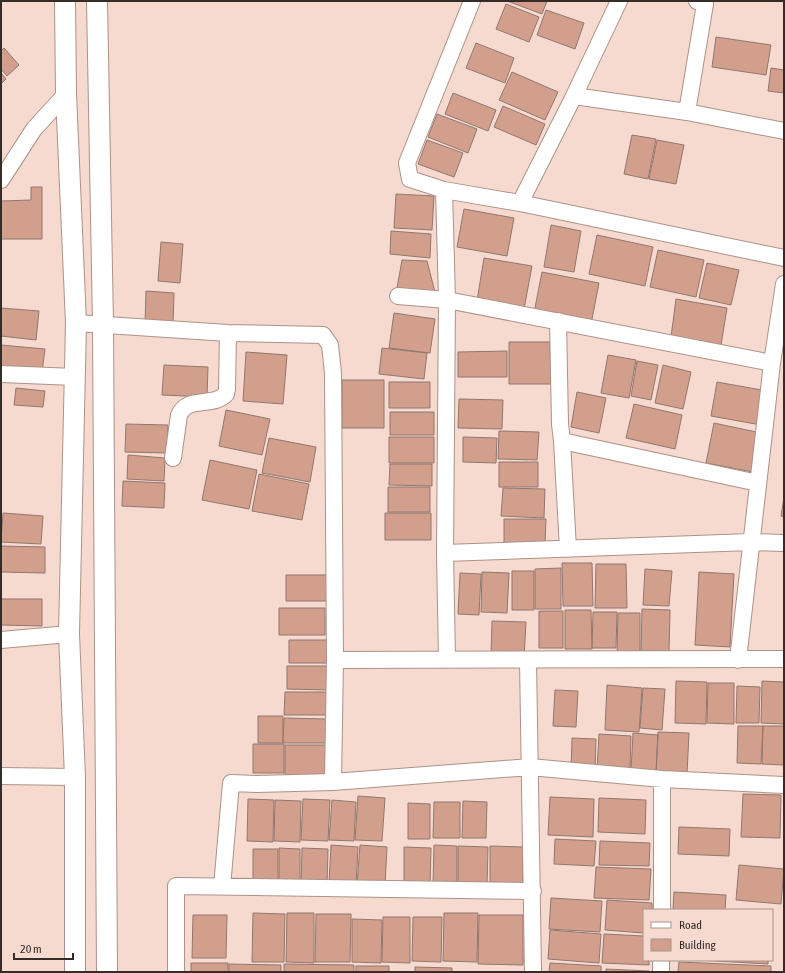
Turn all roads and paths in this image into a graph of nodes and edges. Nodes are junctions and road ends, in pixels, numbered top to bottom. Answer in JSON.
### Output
{"nodes":[{"id":1,"x":65,"y":1,"type":"edge"},
{"id":2,"x":97,"y":1,"type":"edge"},
{"id":3,"x":472,"y":1,"type":"edge"},
{"id":4,"x":619,"y":1,"type":"edge"},
{"id":5,"x":698,"y":1,"type":"edge"},
{"id":6,"x":66,"y":94,"type":"junction"},
{"id":7,"x":574,"y":96,"type":"junction"},
{"id":8,"x":687,"y":112,"type":"junction"},
{"id":9,"x":784,"y":131,"type":"edge"},
{"id":10,"x":1,"y":180,"type":"edge"},
{"id":11,"x":444,"y":190,"type":"junction"},
{"id":12,"x":520,"y":203,"type":"junction"},
{"id":13,"x":784,"y":258,"type":"edge"},
{"id":14,"x":784,"y":284,"type":"edge"},
{"id":15,"x":398,"y":296,"type":"dead end"},
{"id":16,"x":447,"y":300,"type":"junction"},
{"id":17,"x":782,"y":305,"type":"edge"},
{"id":18,"x":558,"y":321,"type":"junction"},
{"id":19,"x":76,"y":323,"type":"junction"},
{"id":20,"x":103,"y":324,"type":"junction"},
{"id":21,"x":228,"y":333,"type":"junction"},
{"id":22,"x":772,"y":363,"type":"junction"},
{"id":23,"x":1,"y":374,"type":"edge"},
{"id":24,"x":75,"y":377,"type":"junction"},
{"id":25,"x":562,"y":441,"type":"junction"},
{"id":26,"x":173,"y":458,"type":"dead end"},
{"id":27,"x":758,"y":483,"type":"junction"},
{"id":28,"x":751,"y":542,"type":"junction"},
{"id":29,"x":784,"y":543,"type":"edge"},
{"id":30,"x":568,"y":549,"type":"junction"},
{"id":31,"x":445,"y":553,"type":"junction"},
{"id":32,"x":69,"y":634,"type":"junction"},
{"id":33,"x":1,"y":640,"type":"edge"},
{"id":34,"x":447,"y":659,"type":"junction"},
{"id":35,"x":784,"y":659,"type":"edge"},
{"id":36,"x":335,"y":660,"type":"junction"},
{"id":37,"x":528,"y":660,"type":"junction"},
{"id":38,"x":738,"y":660,"type":"junction"},
{"id":39,"x":530,"y":767,"type":"junction"},
{"id":40,"x":1,"y":776,"type":"edge"},
{"id":41,"x":75,"y":778,"type":"junction"},
{"id":42,"x":662,"y":779,"type":"junction"},
{"id":43,"x":334,"y":782,"type":"junction"},
{"id":44,"x":784,"y":786,"type":"edge"},
{"id":45,"x":222,"y":887,"type":"junction"},
{"id":46,"x":533,"y":891,"type":"junction"},
{"id":47,"x":662,"y":909,"type":"edge"},
{"id":48,"x":662,"y":961,"type":"edge"},
{"id":49,"x":75,"y":972,"type":"edge"},
{"id":50,"x":107,"y":972,"type":"edge"},
{"id":51,"x":176,"y":972,"type":"edge"},
{"id":52,"x":533,"y":972,"type":"edge"},
{"id":53,"x":661,"y":972,"type":"edge"}],
"edges":[{"from":1,"to":6,"type":"street"},
{"from":2,"to":20,"type":"street"},
{"from":3,"to":11,"type":"street"},
{"from":4,"to":7,"type":"street"},
{"from":5,"to":8,"type":"street"},
{"from":6,"to":10,"type":"street"},
{"from":6,"to":19,"type":"street"},
{"from":7,"to":8,"type":"street"},
{"from":7,"to":12,"type":"street"},
{"from":8,"to":9,"type":"street"},
{"from":11,"to":12,"type":"street"},
{"from":11,"to":16,"type":"street"},
{"from":12,"to":13,"type":"street"},
{"from":14,"to":17,"type":"street"},
{"from":15,"to":16,"type":"street"},
{"from":16,"to":18,"type":"street"},
{"from":16,"to":31,"type":"street"},
{"from":17,"to":22,"type":"street"},
{"from":18,"to":22,"type":"street"},
{"from":18,"to":25,"type":"street"},
{"from":19,"to":20,"type":"street"},
{"from":19,"to":24,"type":"street"},
{"from":20,"to":21,"type":"street"},
{"from":20,"to":50,"type":"street"},
{"from":21,"to":26,"type":"street"},
{"from":21,"to":36,"type":"street"},
{"from":22,"to":27,"type":"street"},
{"from":23,"to":24,"type":"street"},
{"from":24,"to":32,"type":"street"},
{"from":25,"to":27,"type":"street"},
{"from":25,"to":30,"type":"street"},
{"from":27,"to":28,"type":"street"},
{"from":28,"to":29,"type":"street"},
{"from":28,"to":30,"type":"street"},
{"from":28,"to":38,"type":"street"},
{"from":30,"to":31,"type":"street"},
{"from":31,"to":34,"type":"street"},
{"from":32,"to":33,"type":"street"},
{"from":32,"to":41,"type":"street"},
{"from":34,"to":36,"type":"street"},
{"from":34,"to":37,"type":"street"},
{"from":35,"to":38,"type":"street"},
{"from":36,"to":43,"type":"street"},
{"from":37,"to":38,"type":"street"},
{"from":37,"to":39,"type":"street"},
{"from":39,"to":42,"type":"street"},
{"from":39,"to":43,"type":"street"},
{"from":39,"to":46,"type":"street"},
{"from":40,"to":41,"type":"street"},
{"from":41,"to":49,"type":"street"},
{"from":42,"to":44,"type":"street"},
{"from":42,"to":47,"type":"street"},
{"from":43,"to":45,"type":"street"},
{"from":45,"to":46,"type":"street"},
{"from":45,"to":51,"type":"street"},
{"from":46,"to":52,"type":"street"},
{"from":48,"to":53,"type":"street"}]}
